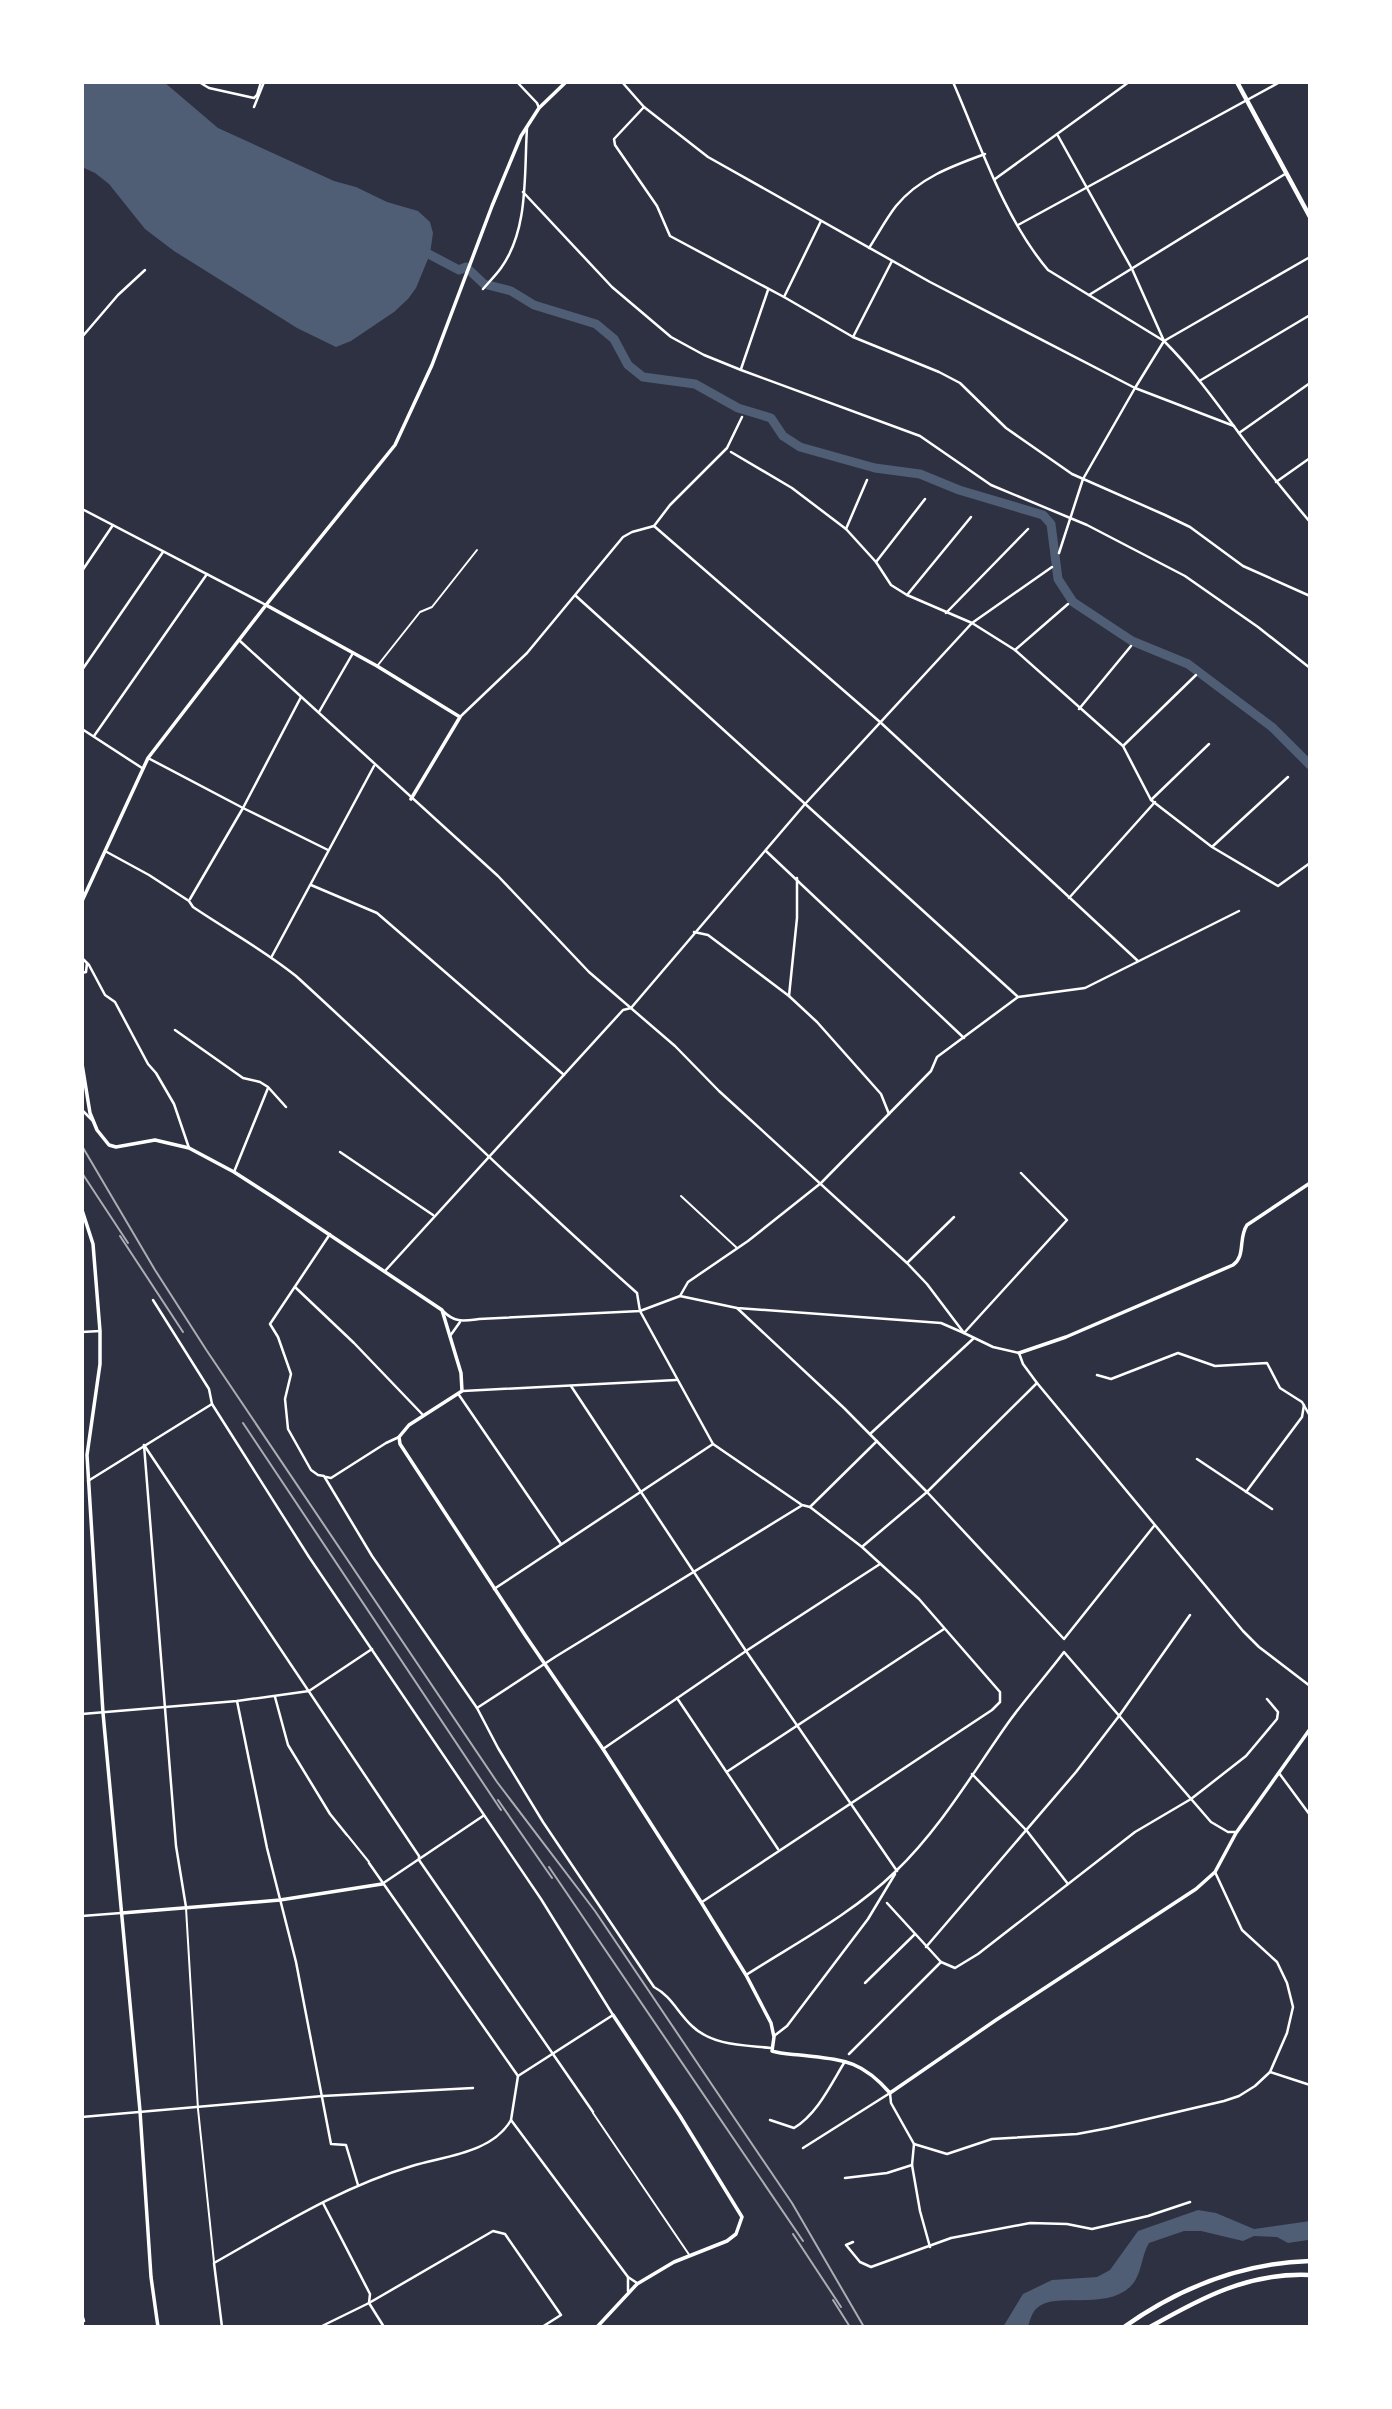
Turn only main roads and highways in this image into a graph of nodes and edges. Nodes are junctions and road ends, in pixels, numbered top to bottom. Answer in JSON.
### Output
{"nodes":[{"id":1,"x":566,"y":82,"type":"edge"},
{"id":2,"x":1237,"y":82,"type":"edge"},
{"id":3,"x":1310,"y":217,"type":"edge"},
{"id":4,"x":266,"y":605,"type":"junction"},
{"id":5,"x":411,"y":799,"type":"road end"},
{"id":6,"x":82,"y":901,"type":"edge"},
{"id":7,"x":82,"y":1064,"type":"edge"},
{"id":8,"x":1310,"y":1183,"type":"edge"},
{"id":9,"x":82,"y":1210,"type":"edge"},
{"id":10,"x":1018,"y":1353,"type":"road end"},
{"id":11,"x":1310,"y":1729,"type":"edge"},
{"id":12,"x":383,"y":1884,"type":"road end"},
{"id":13,"x":122,"y":1913,"type":"junction"},
{"id":14,"x":613,"y":2015,"type":"road end"},
{"id":15,"x":1310,"y":2261,"type":"edge"},
{"id":16,"x":1310,"y":2275,"type":"edge"},
{"id":17,"x":158,"y":2327,"type":"edge"},
{"id":18,"x":597,"y":2327,"type":"edge"},
{"id":19,"x":1124,"y":2327,"type":"edge"},
{"id":20,"x":1150,"y":2327,"type":"edge"}],
"edges":[{"from":1,"to":4,"type":"main road"},
{"from":2,"to":3,"type":"main road"},
{"from":4,"to":5,"type":"main road"},
{"from":4,"to":6,"type":"main road"},
{"from":7,"to":11,"type":"main road"},
{"from":8,"to":10,"type":"main road"},
{"from":9,"to":13,"type":"main road"},
{"from":12,"to":13,"type":"main road"},
{"from":13,"to":17,"type":"main road"},
{"from":14,"to":18,"type":"main road"},
{"from":15,"to":19,"type":"main road"},
{"from":16,"to":20,"type":"main road"}]}
